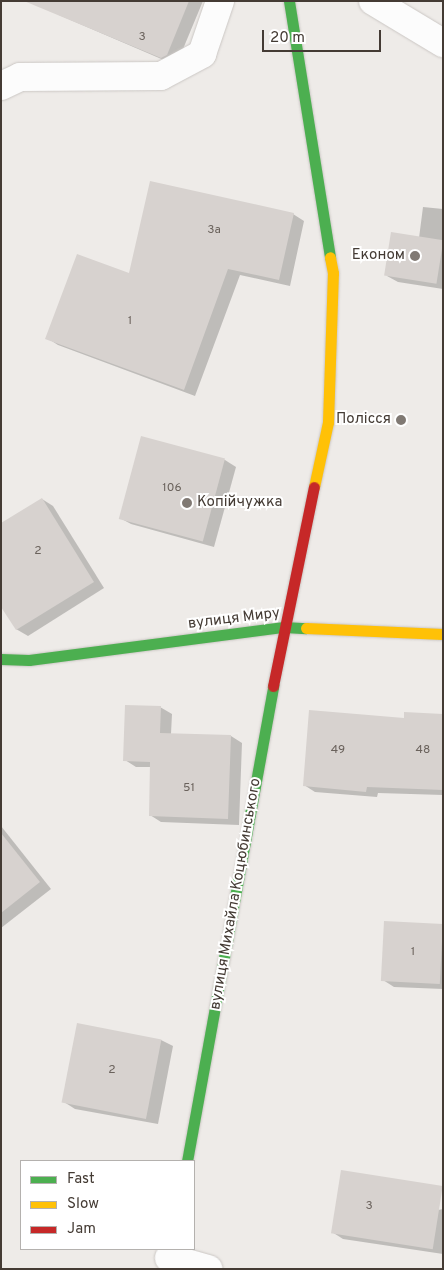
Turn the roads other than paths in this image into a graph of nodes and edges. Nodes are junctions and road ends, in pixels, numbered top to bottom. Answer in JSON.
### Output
{"nodes":[{"id":1,"x":220,"y":1,"type":"edge"},
{"id":2,"x":289,"y":1,"type":"edge"},
{"id":3,"x":373,"y":1,"type":"edge"},
{"id":4,"x":443,"y":43,"type":"edge"},
{"id":5,"x":1,"y":86,"type":"edge"},
{"id":6,"x":284,"y":627,"type":"junction"},
{"id":7,"x":443,"y":634,"type":"edge"},
{"id":8,"x":1,"y":659,"type":"edge"},
{"id":9,"x":187,"y":1160,"type":"edge"},
{"id":10,"x":169,"y":1259,"type":"edge"},
{"id":11,"x":208,"y":1269,"type":"edge"}],
"edges":[{"from":1,"to":5,"type":"street"},
{"from":2,"to":6,"type":"street","name":"вулиця Михайла Коцюбинського"},
{"from":3,"to":4,"type":"street"},
{"from":6,"to":7,"type":"street","name":"вулиця Миру"},
{"from":6,"to":8,"type":"street","name":"вулиця Миру"},
{"from":6,"to":9,"type":"street","name":"вулиця Михайла Коцюбинського"},
{"from":10,"to":11,"type":"street"}]}
